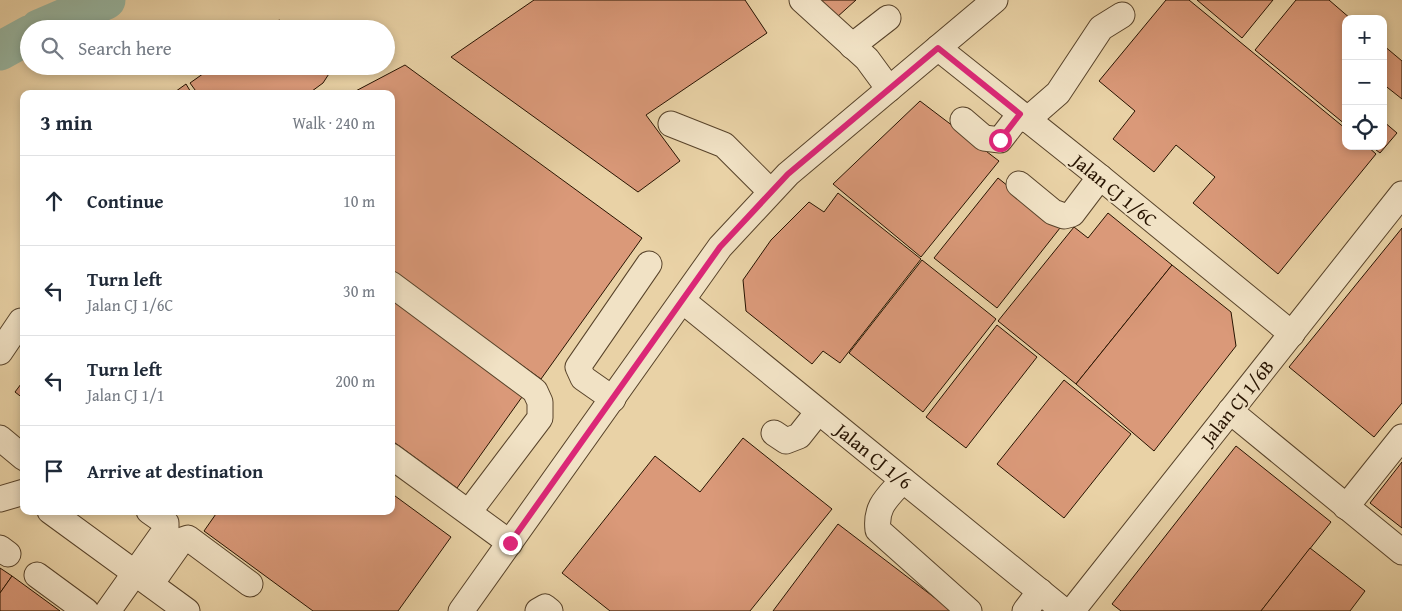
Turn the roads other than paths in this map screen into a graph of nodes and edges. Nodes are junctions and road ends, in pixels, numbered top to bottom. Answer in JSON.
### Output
{"nodes":[{"id":1,"x":802,"y":0,"type":"edge"},
{"id":2,"x":996,"y":0,"type":"edge"},
{"id":3,"x":1122,"y":15,"type":"dead end"},
{"id":4,"x":888,"y":18,"type":"dead end"},
{"id":5,"x":852,"y":46,"type":"junction"},
{"id":6,"x":938,"y":48,"type":"junction"},
{"id":7,"x":889,"y":89,"type":"junction"},
{"id":8,"x":1023,"y":117,"type":"junction"},
{"id":9,"x":963,"y":120,"type":"dead end"},
{"id":10,"x":672,"y":124,"type":"dead end"},
{"id":11,"x":1100,"y":177,"type":"junction"},
{"id":12,"x":1019,"y":184,"type":"dead end"},
{"id":13,"x":770,"y":191,"type":"junction"},
{"id":14,"x":1402,"y":194,"type":"edge"},
{"id":15,"x":649,"y":264,"type":"dead end"},
{"id":16,"x":395,"y":287,"type":"edge"},
{"id":17,"x":683,"y":302,"type":"junction"},
{"id":18,"x":20,"y":322,"type":"edge"},
{"id":19,"x":1292,"y":334,"type":"junction"},
{"id":20,"x":0,"y":352,"type":"edge"},
{"id":21,"x":613,"y":399,"type":"junction"},
{"id":22,"x":1230,"y":411,"type":"junction"},
{"id":23,"x":818,"y":412,"type":"junction"},
{"id":24,"x":774,"y":433,"type":"dead end"},
{"id":25,"x":1402,"y":437,"type":"edge"},
{"id":26,"x":0,"y":438,"type":"edge"},
{"id":27,"x":20,"y":455,"type":"edge"},
{"id":28,"x":395,"y":459,"type":"edge"},
{"id":29,"x":903,"y":480,"type":"junction"},
{"id":30,"x":20,"y":493,"type":"edge"},
{"id":31,"x":0,"y":499,"type":"edge"},
{"id":32,"x":1346,"y":507,"type":"junction"},
{"id":33,"x":469,"y":512,"type":"junction"},
{"id":34,"x":56,"y":515,"type":"edge"},
{"id":35,"x":155,"y":515,"type":"edge"},
{"id":36,"x":510,"y":543,"type":"junction"},
{"id":37,"x":1402,"y":552,"type":"edge"},
{"id":38,"x":37,"y":575,"type":"dead end"},
{"id":39,"x":143,"y":578,"type":"junction"},
{"id":40,"x":250,"y":584,"type":"dead end"},
{"id":41,"x":1040,"y":591,"type":"junction"},
{"id":42,"x":86,"y":611,"type":"edge"},
{"id":43,"x":108,"y":611,"type":"edge"},
{"id":44,"x":188,"y":611,"type":"edge"},
{"id":45,"x":461,"y":611,"type":"edge"},
{"id":46,"x":538,"y":611,"type":"edge"},
{"id":47,"x":550,"y":611,"type":"edge"},
{"id":48,"x":969,"y":611,"type":"edge"},
{"id":49,"x":1025,"y":611,"type":"edge"},
{"id":50,"x":1064,"y":611,"type":"edge"},
{"id":51,"x":1072,"y":611,"type":"edge"}],
"edges":[{"from":1,"to":5,"type":"street"},
{"from":2,"to":6,"type":"street"},
{"from":3,"to":8,"type":"street"},
{"from":4,"to":5,"type":"street"},
{"from":5,"to":7,"type":"street"},
{"from":6,"to":7,"type":"street"},
{"from":6,"to":8,"type":"street","name":"Jalan CJ 1/6C"},
{"from":7,"to":13,"type":"street"},
{"from":8,"to":9,"type":"street"},
{"from":8,"to":11,"type":"street","name":"Jalan CJ 1/6C"},
{"from":10,"to":13,"type":"street"},
{"from":11,"to":12,"type":"street"},
{"from":11,"to":19,"type":"street","name":"Jalan CJ 1/6C"},
{"from":13,"to":17,"type":"street"},
{"from":14,"to":19,"type":"street","name":"Jalan CJ 1/6B"},
{"from":15,"to":21,"type":"street"},
{"from":16,"to":33,"type":"street"},
{"from":17,"to":21,"type":"street"},
{"from":17,"to":23,"type":"street","name":"Jalan CJ 1/6"},
{"from":18,"to":20,"type":"street"},
{"from":19,"to":22,"type":"street","name":"Jalan CJ 1/6B"},
{"from":21,"to":36,"type":"street"},
{"from":22,"to":32,"type":"street"},
{"from":22,"to":51,"type":"street","name":"Jalan CJ 1/6B"},
{"from":23,"to":24,"type":"street"},
{"from":23,"to":29,"type":"street","name":"Jalan CJ 1/6"},
{"from":25,"to":32,"type":"street"},
{"from":26,"to":27,"type":"street"},
{"from":28,"to":33,"type":"street"},
{"from":29,"to":41,"type":"street","name":"Jalan CJ 1/6"},
{"from":29,"to":48,"type":"street"},
{"from":30,"to":31,"type":"street"},
{"from":32,"to":37,"type":"street"},
{"from":33,"to":36,"type":"street"},
{"from":34,"to":39,"type":"street"},
{"from":35,"to":39,"type":"street"},
{"from":36,"to":45,"type":"street"},
{"from":38,"to":42,"type":"street"},
{"from":39,"to":40,"type":"street"},
{"from":39,"to":43,"type":"street"},
{"from":39,"to":44,"type":"street"},
{"from":41,"to":49,"type":"street"},
{"from":41,"to":50,"type":"street","name":"Jalan CJ 1/6"},
{"from":46,"to":47,"type":"street"}]}
